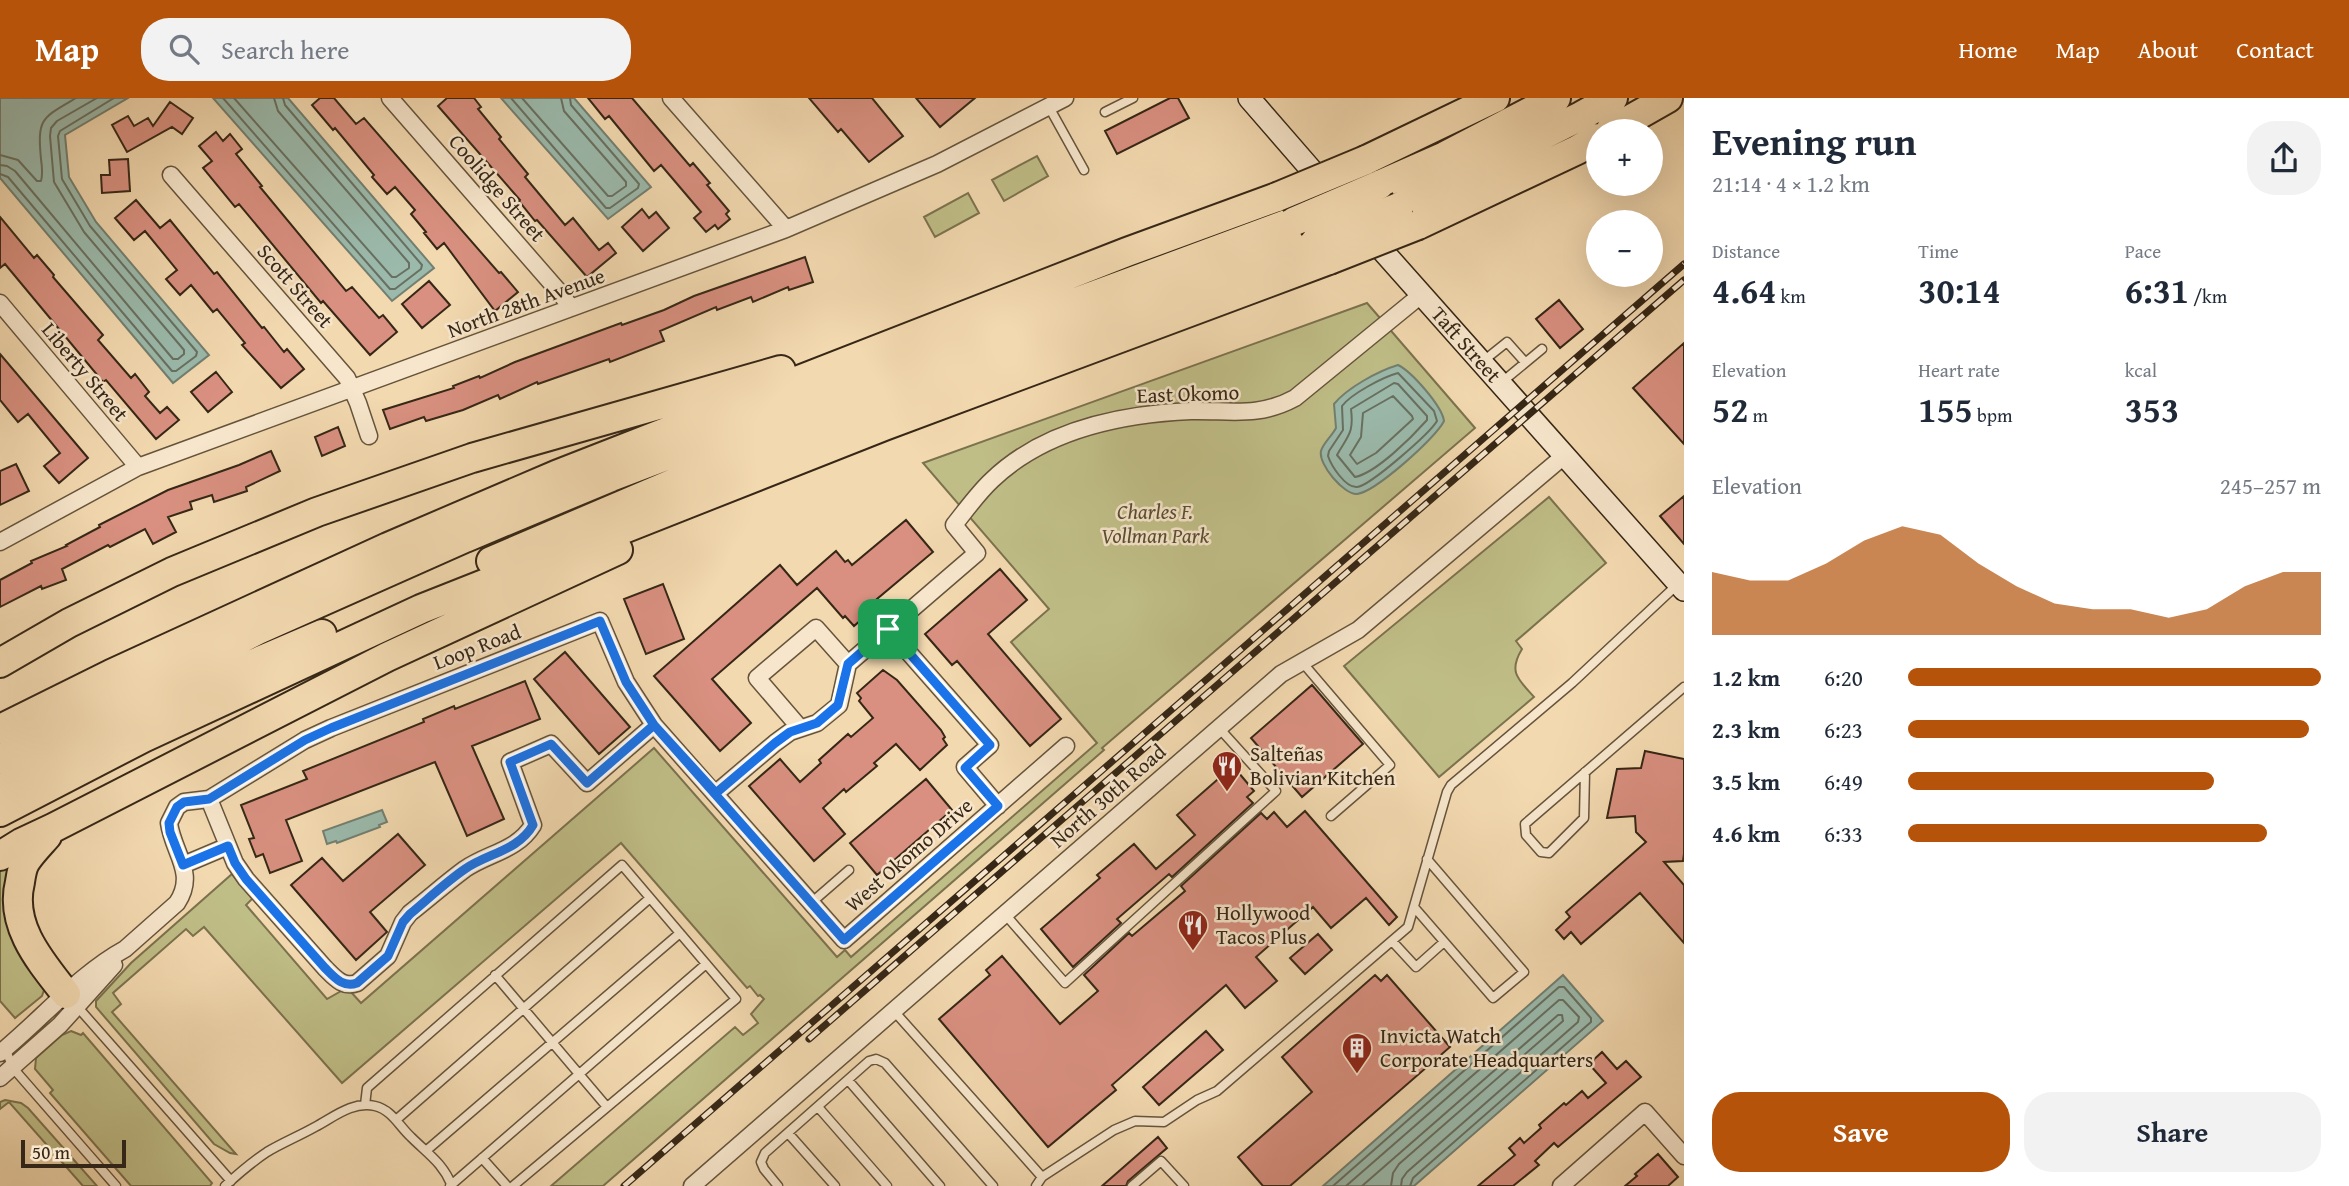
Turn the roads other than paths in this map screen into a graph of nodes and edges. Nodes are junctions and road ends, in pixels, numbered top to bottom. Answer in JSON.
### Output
{"nodes":[{"id":1,"x":390,"y":98,"type":"edge"},
{"id":2,"x":671,"y":98,"type":"edge"},
{"id":3,"x":1065,"y":98,"type":"edge"},
{"id":4,"x":1133,"y":98,"type":"edge"},
{"id":5,"x":1249,"y":98,"type":"edge"},
{"id":6,"x":1495,"y":98,"type":"edge"},
{"id":7,"x":1556,"y":98,"type":"edge"},
{"id":8,"x":1613,"y":98,"type":"edge"},
{"id":9,"x":1668,"y":98,"type":"edge"},
{"id":10,"x":1049,"y":107,"type":"junction"},
{"id":11,"x":1105,"y":112,"type":"dead end"},
{"id":12,"x":1631,"y":119,"type":"edge"},
{"id":13,"x":1586,"y":145,"type":"edge"},
{"id":14,"x":1084,"y":170,"type":"dead end"},
{"id":15,"x":1373,"y":173,"type":"junction"},
{"id":16,"x":170,"y":175,"type":"dead end"},
{"id":17,"x":1408,"y":216,"type":"junction"},
{"id":18,"x":786,"y":229,"type":"junction"},
{"id":19,"x":1322,"y":251,"type":"junction"},
{"id":20,"x":1421,"y":295,"type":"junction"},
{"id":21,"x":0,"y":303,"type":"edge"},
{"id":22,"x":571,"y":308,"type":"junction"},
{"id":23,"x":1542,"y":349,"type":"dead end"},
{"id":24,"x":857,"y":357,"type":"junction"},
{"id":25,"x":1525,"y":362,"type":"junction"},
{"id":26,"x":1482,"y":363,"type":"junction"},
{"id":27,"x":1500,"y":384,"type":"junction"},
{"id":28,"x":352,"y":390,"type":"junction"},
{"id":29,"x":884,"y":426,"type":"junction"},
{"id":30,"x":369,"y":436,"type":"dead end"},
{"id":31,"x":1564,"y":456,"type":"junction"},
{"id":32,"x":138,"y":467,"type":"junction"},
{"id":33,"x":0,"y":542,"type":"edge"},
{"id":34,"x":1681,"y":587,"type":"edge"},
{"id":35,"x":888,"y":629,"type":"junction"},
{"id":36,"x":1302,"y":662,"type":"junction"},
{"id":37,"x":0,"y":663,"type":"edge"},
{"id":38,"x":848,"y":664,"type":"junction"},
{"id":39,"x":1684,"y":687,"type":"edge"},
{"id":40,"x":654,"y":725,"type":"junction"},
{"id":41,"x":1219,"y":727,"type":"junction"},
{"id":42,"x":0,"y":729,"type":"edge"},
{"id":43,"x":800,"y":729,"type":"junction"},
{"id":44,"x":1066,"y":746,"type":"dead end"},
{"id":45,"x":0,"y":759,"type":"edge"},
{"id":46,"x":1585,"y":772,"type":"junction"},
{"id":47,"x":0,"y":789,"type":"edge"},
{"id":48,"x":716,"y":793,"type":"junction"},
{"id":49,"x":209,"y":799,"type":"junction"},
{"id":50,"x":998,"y":806,"type":"junction"},
{"id":51,"x":0,"y":812,"type":"edge"},
{"id":52,"x":1331,"y":816,"type":"dead end"},
{"id":53,"x":53,"y":828,"type":"junction"},
{"id":54,"x":226,"y":841,"type":"junction"},
{"id":55,"x":0,"y":856,"type":"edge"},
{"id":56,"x":1427,"y":859,"type":"junction"},
{"id":57,"x":182,"y":860,"type":"junction"},
{"id":58,"x":849,"y":870,"type":"dead end"},
{"id":59,"x":650,"y":898,"type":"junction"},
{"id":60,"x":811,"y":903,"type":"junction"},
{"id":61,"x":1414,"y":907,"type":"junction"},
{"id":62,"x":1004,"y":914,"type":"junction"},
{"id":63,"x":680,"y":933,"type":"junction"},
{"id":64,"x":1392,"y":941,"type":"junction"},
{"id":65,"x":1444,"y":942,"type":"junction"},
{"id":66,"x":706,"y":964,"type":"junction"},
{"id":67,"x":495,"y":975,"type":"junction"},
{"id":68,"x":71,"y":1000,"type":"junction"},
{"id":69,"x":524,"y":1009,"type":"junction"},
{"id":70,"x":893,"y":1010,"type":"junction"},
{"id":71,"x":552,"y":1042,"type":"junction"},
{"id":72,"x":3,"y":1050,"type":"edge"},
{"id":73,"x":13,"y":1068,"type":"junction"},
{"id":74,"x":579,"y":1074,"type":"junction"},
{"id":75,"x":0,"y":1078,"type":"edge"},
{"id":76,"x":848,"y":1080,"type":"junction"},
{"id":77,"x":365,"y":1105,"type":"junction"},
{"id":78,"x":607,"y":1107,"type":"junction"},
{"id":79,"x":818,"y":1107,"type":"junction"},
{"id":80,"x":396,"y":1120,"type":"junction"},
{"id":81,"x":789,"y":1133,"type":"junction"},
{"id":82,"x":427,"y":1150,"type":"junction"},
{"id":83,"x":1684,"y":1156,"type":"edge"},
{"id":84,"x":482,"y":1158,"type":"junction"},
{"id":85,"x":1042,"y":1177,"type":"junction"},
{"id":86,"x":228,"y":1183,"type":"edge"},
{"id":87,"x":451,"y":1185,"type":"edge"},
{"id":88,"x":116,"y":1186,"type":"edge"},
{"id":89,"x":507,"y":1186,"type":"edge"},
{"id":90,"x":513,"y":1186,"type":"edge"},
{"id":91,"x":692,"y":1186,"type":"edge"},
{"id":92,"x":778,"y":1186,"type":"edge"},
{"id":93,"x":835,"y":1186,"type":"edge"},
{"id":94,"x":887,"y":1186,"type":"edge"},
{"id":95,"x":940,"y":1186,"type":"edge"},
{"id":96,"x":993,"y":1186,"type":"edge"},
{"id":97,"x":1036,"y":1186,"type":"edge"},
{"id":98,"x":1132,"y":1186,"type":"edge"},
{"id":99,"x":1184,"y":1186,"type":"edge"},
{"id":100,"x":1561,"y":1186,"type":"edge"}],
"edges":[{"from":1,"to":22,"type":"street","name":"Coolidge Street"},
{"from":2,"to":18,"type":"street"},
{"from":3,"to":10,"type":"street","name":"North 28th Avenue"},
{"from":4,"to":11,"type":"lane"},
{"from":5,"to":20,"type":"street","name":"Taft Street"},
{"from":6,"to":15,"type":"highway"},
{"from":7,"to":15,"type":"highway"},
{"from":8,"to":17,"type":"highway"},
{"from":9,"to":12,"type":"highway"},
{"from":10,"to":14,"type":"lane"},
{"from":10,"to":18,"type":"street","name":"North 28th Avenue"},
{"from":13,"to":17,"type":"highway"},
{"from":15,"to":24,"type":"highway","bridge":true},
{"from":15,"to":45,"type":"highway","bridge":true},
{"from":16,"to":28,"type":"street","name":"Scott Street"},
{"from":17,"to":19,"type":"highway","bridge":true},
{"from":18,"to":22,"type":"street","name":"North 28th Avenue"},
{"from":19,"to":29,"type":"highway"},
{"from":19,"to":47,"type":"highway"},
{"from":20,"to":26,"type":"street","name":"Taft Street"},
{"from":20,"to":35,"type":"street","name":"East Okomo"},
{"from":21,"to":32,"type":"street","name":"Liberty Street"},
{"from":22,"to":28,"type":"street","name":"North 28th Avenue"},
{"from":23,"to":25,"type":"lane"},
{"from":24,"to":37,"type":"highway"},
{"from":24,"to":42,"type":"highway"},
{"from":25,"to":26,"type":"lane"},
{"from":25,"to":27,"type":"lane"},
{"from":26,"to":27,"type":"street","name":"Taft Street"},
{"from":27,"to":31,"type":"street","name":"Taft Street"},
{"from":28,"to":30,"type":"street","name":"Scott Street"},
{"from":28,"to":32,"type":"street","name":"North 28th Avenue"},
{"from":29,"to":51,"type":"highway"},
{"from":29,"to":53,"type":"highway"},
{"from":31,"to":34,"type":"street","name":"Taft Street"},
{"from":31,"to":36,"type":"street","name":"North 30th Road"},
{"from":32,"to":33,"type":"street","name":"North 28th Avenue"},
{"from":34,"to":56,"type":"lane"},
{"from":35,"to":38,"type":"street"},
{"from":35,"to":50,"type":"street"},
{"from":36,"to":41,"type":"street","name":"North 30th Road"},
{"from":36,"to":52,"type":"lane"},
{"from":38,"to":43,"type":"street"},
{"from":38,"to":43,"type":"street"},
{"from":39,"to":46,"type":"lane"},
{"from":40,"to":48,"type":"street"},
{"from":40,"to":49,"type":"street","name":"Loop Road"},
{"from":40,"to":54,"type":"street"},
{"from":41,"to":62,"type":"street","name":"North 30th Road"},
{"from":41,"to":62,"type":"lane"},
{"from":43,"to":48,"type":"street"},
{"from":44,"to":50,"type":"street","name":"West Okomo Drive"},
{"from":46,"to":46,"type":"lane"},
{"from":48,"to":60,"type":"street"},
{"from":49,"to":54,"type":"street"},
{"from":49,"to":57,"type":"street","name":"Loop Road"},
{"from":50,"to":60,"type":"street","name":"West Okomo Drive"},
{"from":53,"to":55,"type":"highway"},
{"from":53,"to":68,"type":"highway"},
{"from":54,"to":57,"type":"street"},
{"from":56,"to":61,"type":"lane"},
{"from":56,"to":65,"type":"lane"},
{"from":57,"to":68,"type":"street"},
{"from":58,"to":60,"type":"lane"},
{"from":59,"to":63,"type":"lane"},
{"from":59,"to":67,"type":"lane"},
{"from":59,"to":69,"type":"lane"},
{"from":61,"to":64,"type":"lane"},
{"from":61,"to":65,"type":"lane"},
{"from":62,"to":70,"type":"street","name":"North 30th Road"},
{"from":63,"to":66,"type":"lane"},
{"from":63,"to":71,"type":"lane"},
{"from":64,"to":65,"type":"lane"},
{"from":64,"to":85,"type":"lane"},
{"from":66,"to":74,"type":"lane"},
{"from":66,"to":78,"type":"lane"},
{"from":67,"to":69,"type":"lane"},
{"from":67,"to":77,"type":"lane"},
{"from":68,"to":72,"type":"street"},
{"from":68,"to":73,"type":"street"},
{"from":68,"to":86,"type":"lane"},
{"from":69,"to":71,"type":"lane"},
{"from":69,"to":80,"type":"lane"},
{"from":70,"to":85,"type":"lane"},
{"from":70,"to":91,"type":"street","name":"North 30th Road"},
{"from":71,"to":74,"type":"lane"},
{"from":71,"to":82,"type":"lane"},
{"from":72,"to":73,"type":"lane"},
{"from":73,"to":75,"type":"street"},
{"from":73,"to":88,"type":"lane"},
{"from":74,"to":78,"type":"lane"},
{"from":74,"to":84,"type":"lane"},
{"from":76,"to":79,"type":"lane"},
{"from":76,"to":95,"type":"lane"},
{"from":76,"to":96,"type":"lane"},
{"from":77,"to":80,"type":"lane"},
{"from":77,"to":86,"type":"lane"},
{"from":78,"to":90,"type":"lane"},
{"from":79,"to":81,"type":"lane"},
{"from":79,"to":94,"type":"lane"},
{"from":80,"to":82,"type":"lane"},
{"from":81,"to":92,"type":"lane"},
{"from":81,"to":93,"type":"lane"},
{"from":82,"to":87,"type":"lane"},
{"from":83,"to":100,"type":"street"},
{"from":84,"to":87,"type":"lane"},
{"from":84,"to":89,"type":"lane"},
{"from":85,"to":97,"type":"lane"},
{"from":98,"to":99,"type":"lane"}]}
